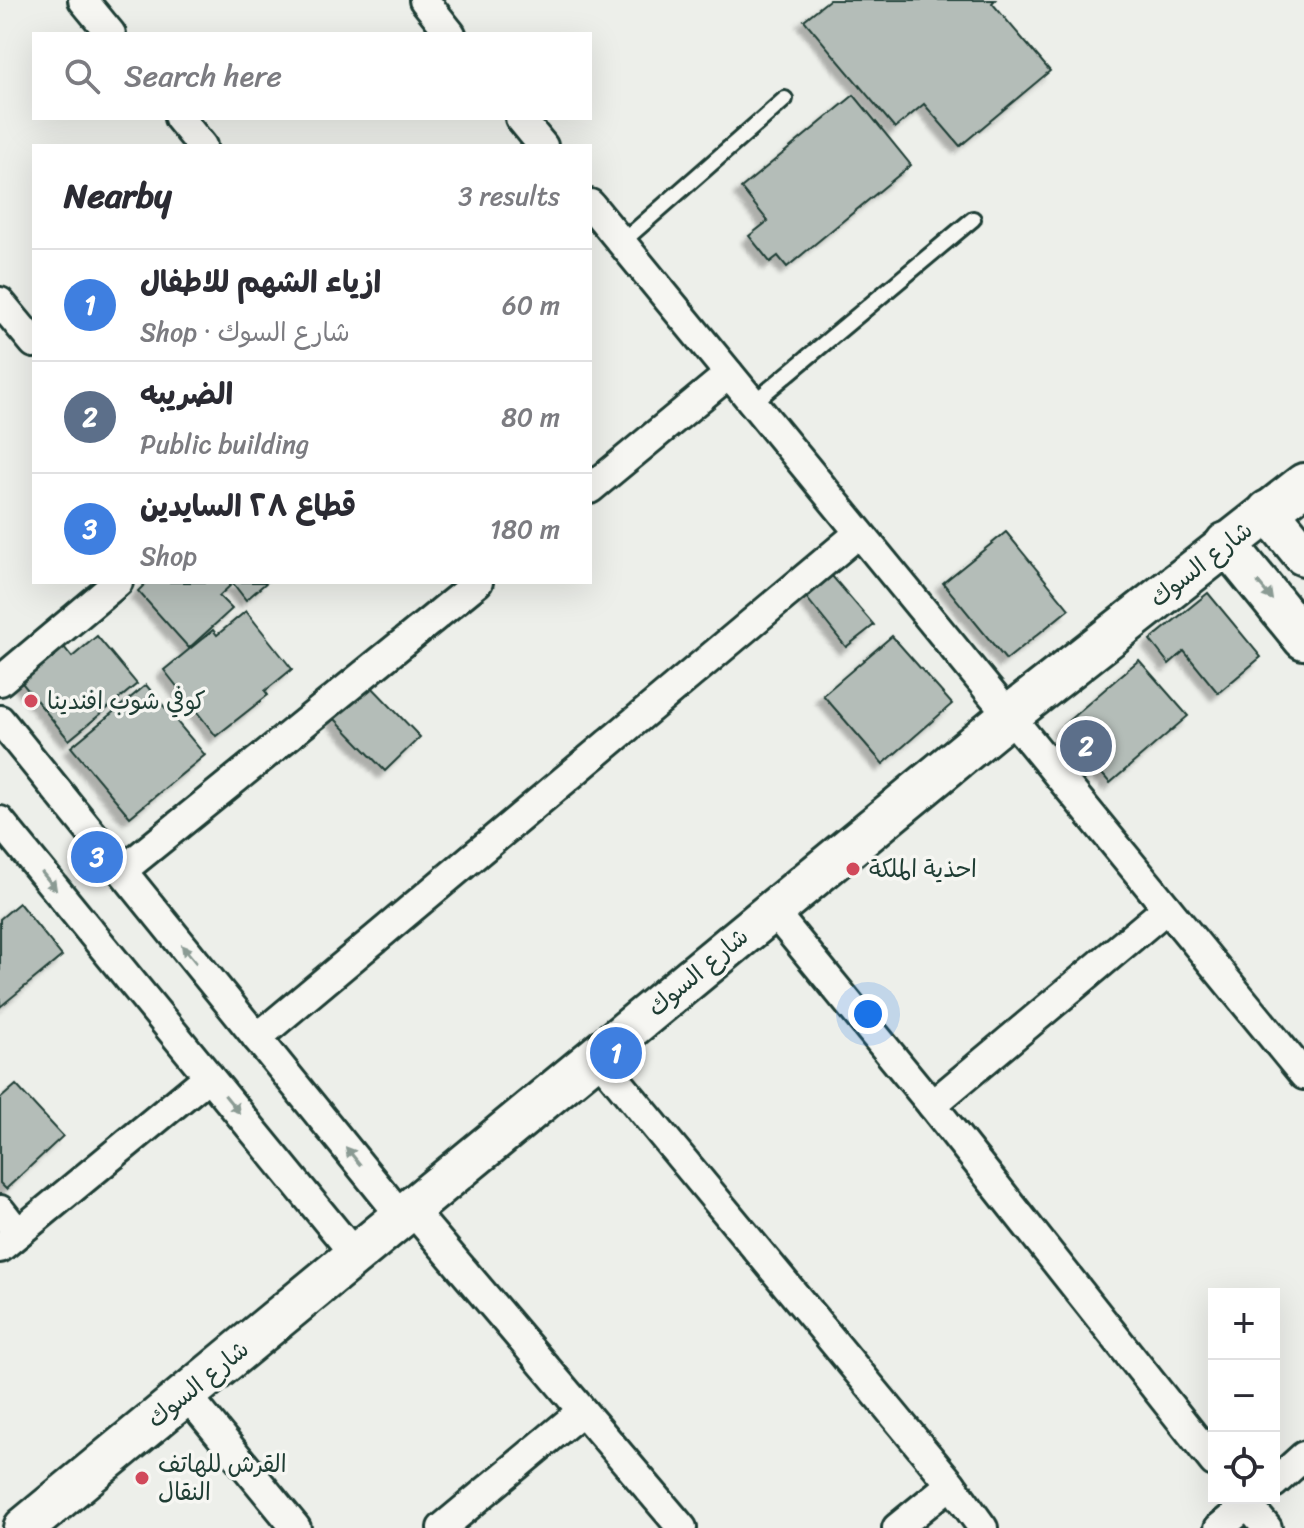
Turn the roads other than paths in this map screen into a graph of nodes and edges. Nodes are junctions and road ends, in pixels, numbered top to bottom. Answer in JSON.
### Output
{"nodes":[{"id":1,"x":83,"y":0,"type":"edge"},
{"id":2,"x":424,"y":0,"type":"edge"},
{"id":3,"x":109,"y":32,"type":"edge"},
{"id":4,"x":449,"y":32,"type":"edge"},
{"id":5,"x":785,"y":99,"type":"dead end"},
{"id":6,"x":181,"y":120,"type":"edge"},
{"id":7,"x":522,"y":120,"type":"edge"},
{"id":8,"x":200,"y":144,"type":"edge"},
{"id":9,"x":541,"y":144,"type":"edge"},
{"id":10,"x":592,"y":207,"type":"edge"},
{"id":11,"x":973,"y":219,"type":"dead end"},
{"id":12,"x":621,"y":243,"type":"junction"},
{"id":13,"x":0,"y":302,"type":"edge"},
{"id":14,"x":32,"y":341,"type":"edge"},
{"id":15,"x":729,"y":374,"type":"junction"},
{"id":16,"x":753,"y":403,"type":"junction"},
{"id":17,"x":592,"y":487,"type":"edge"},
{"id":18,"x":1292,"y":499,"type":"edge"},
{"id":19,"x":859,"y":533,"type":"junction"},
{"id":20,"x":1226,"y":543,"type":"junction"},
{"id":21,"x":1304,"y":555,"type":"edge"},
{"id":22,"x":116,"y":584,"type":"edge"},
{"id":23,"x":476,"y":584,"type":"edge"},
{"id":24,"x":1304,"y":639,"type":"edge"},
{"id":25,"x":0,"y":681,"type":"edge"},
{"id":26,"x":1010,"y":715,"type":"junction"},
{"id":27,"x":0,"y":720,"type":"edge"},
{"id":28,"x":0,"y":821,"type":"edge"},
{"id":29,"x":122,"y":871,"type":"junction"},
{"id":30,"x":1167,"y":908,"type":"junction"},
{"id":31,"x":773,"y":911,"type":"junction"},
{"id":32,"x":257,"y":1038,"type":"junction"},
{"id":33,"x":597,"y":1056,"type":"junction"},
{"id":34,"x":1304,"y":1075,"type":"edge"},
{"id":35,"x":209,"y":1076,"type":"junction"},
{"id":36,"x":932,"y":1105,"type":"junction"},
{"id":37,"x":0,"y":1210,"type":"edge"},
{"id":38,"x":406,"y":1213,"type":"junction"},
{"id":39,"x":9,"y":1240,"type":"edge"},
{"id":40,"x":355,"y":1255,"type":"junction"},
{"id":41,"x":186,"y":1394,"type":"junction"},
{"id":42,"x":582,"y":1411,"type":"junction"},
{"id":43,"x":1208,"y":1454,"type":"edge"},
{"id":44,"x":1304,"y":1456,"type":"edge"},
{"id":45,"x":1280,"y":1478,"type":"edge"},
{"id":46,"x":951,"y":1484,"type":"junction"},
{"id":47,"x":1245,"y":1504,"type":"edge"},
{"id":48,"x":1252,"y":1504,"type":"edge"},
{"id":49,"x":24,"y":1528,"type":"edge"},
{"id":50,"x":296,"y":1528,"type":"edge"},
{"id":51,"x":442,"y":1528,"type":"edge"},
{"id":52,"x":682,"y":1528,"type":"edge"},
{"id":53,"x":897,"y":1528,"type":"edge"},
{"id":54,"x":983,"y":1528,"type":"edge"},
{"id":55,"x":1219,"y":1528,"type":"edge"},
{"id":56,"x":1267,"y":1528,"type":"edge"}],
"edges":[{"from":1,"to":3,"type":"street"},
{"from":2,"to":4,"type":"street"},
{"from":5,"to":12,"type":"lane"},
{"from":6,"to":8,"type":"street"},
{"from":7,"to":9,"type":"street"},
{"from":10,"to":12,"type":"street"},
{"from":11,"to":16,"type":"lane"},
{"from":12,"to":15,"type":"street"},
{"from":13,"to":14,"type":"street"},
{"from":15,"to":16,"type":"street"},
{"from":15,"to":17,"type":"street"},
{"from":16,"to":19,"type":"street"},
{"from":18,"to":20,"type":"street","name":"شارع السوك"},
{"from":18,"to":21,"type":"street"},
{"from":19,"to":26,"type":"street"},
{"from":19,"to":32,"type":"street"},
{"from":20,"to":24,"type":"street","one_way":true},
{"from":20,"to":26,"type":"street","name":"شارع السوك"},
{"from":22,"to":25,"type":"street"},
{"from":23,"to":29,"type":"street"},
{"from":26,"to":30,"type":"street"},
{"from":26,"to":31,"type":"street","name":"شارع السوك"},
{"from":27,"to":29,"type":"street"},
{"from":28,"to":35,"type":"street","one_way":true},
{"from":32,"to":29,"type":"street","one_way":true},
{"from":30,"to":34,"type":"street"},
{"from":30,"to":36,"type":"street"},
{"from":31,"to":33,"type":"street","name":"شارع السوك"},
{"from":31,"to":36,"type":"street"},
{"from":38,"to":32,"type":"street","one_way":true},
{"from":33,"to":38,"type":"street","name":"شارع السوك"},
{"from":33,"to":46,"type":"street"},
{"from":35,"to":39,"type":"street"},
{"from":35,"to":40,"type":"street","one_way":true},
{"from":36,"to":43,"type":"street"},
{"from":37,"to":39,"type":"street"},
{"from":38,"to":40,"type":"street","name":"شارع السوك"},
{"from":38,"to":42,"type":"street"},
{"from":40,"to":41,"type":"street","name":"شارع السوك"},
{"from":41,"to":49,"type":"street","name":"شارع السوك"},
{"from":41,"to":50,"type":"street"},
{"from":42,"to":51,"type":"street"},
{"from":42,"to":52,"type":"street"},
{"from":44,"to":45,"type":"street"},
{"from":46,"to":53,"type":"street"},
{"from":46,"to":54,"type":"street"},
{"from":47,"to":55,"type":"street"},
{"from":48,"to":56,"type":"street"}]}
